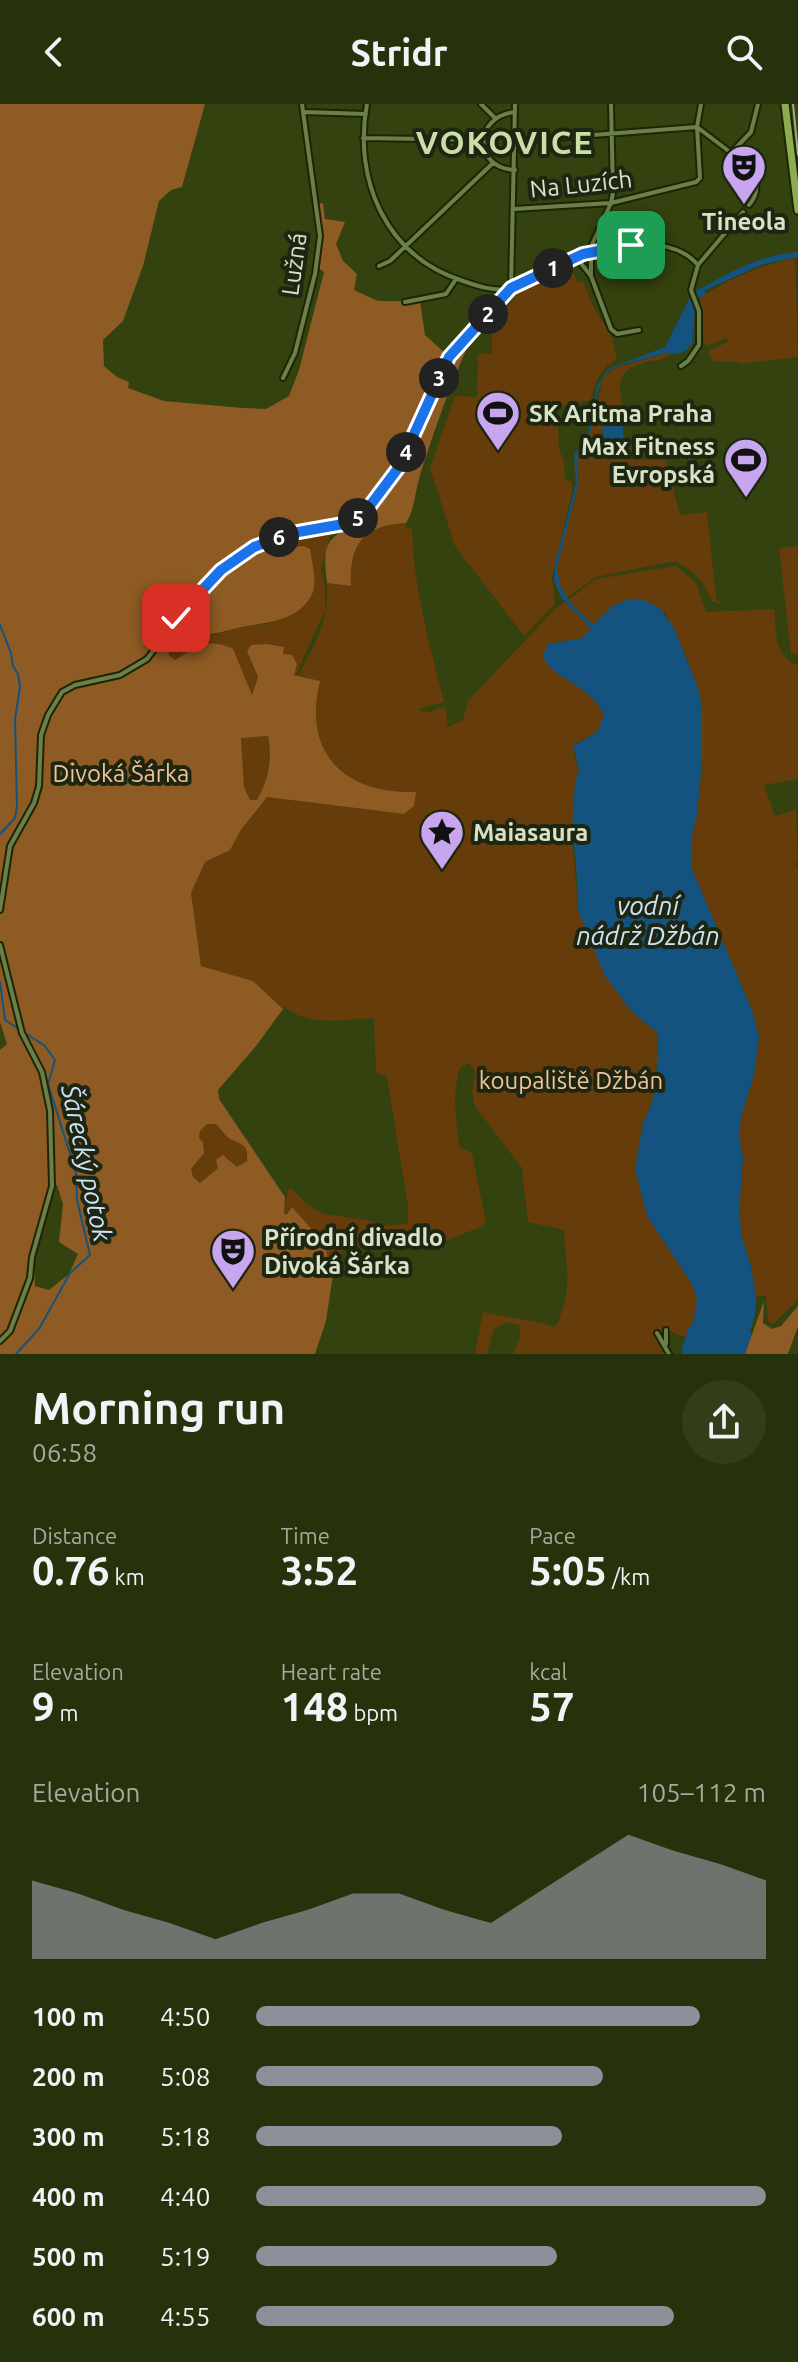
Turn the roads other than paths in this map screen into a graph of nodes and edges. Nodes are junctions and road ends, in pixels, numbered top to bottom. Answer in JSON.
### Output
{"nodes":[{"id":1,"x":302,"y":104,"type":"edge"},
{"id":2,"x":367,"y":104,"type":"edge"},
{"id":3,"x":481,"y":104,"type":"edge"},
{"id":4,"x":515,"y":104,"type":"edge"},
{"id":5,"x":611,"y":104,"type":"edge"},
{"id":6,"x":701,"y":104,"type":"edge"},
{"id":7,"x":758,"y":104,"type":"edge"},
{"id":8,"x":785,"y":104,"type":"edge"},
{"id":9,"x":304,"y":112,"type":"junction"},
{"id":10,"x":515,"y":112,"type":"junction"},
{"id":11,"x":366,"y":114,"type":"junction"},
{"id":12,"x":495,"y":118,"type":"junction"},
{"id":13,"x":697,"y":127,"type":"junction"},
{"id":14,"x":612,"y":134,"type":"junction"},
{"id":15,"x":363,"y":138,"type":"junction"},
{"id":16,"x":483,"y":140,"type":"junction"},
{"id":17,"x":515,"y":141,"type":"junction"},
{"id":18,"x":731,"y":153,"type":"junction"},
{"id":19,"x":493,"y":163,"type":"junction"},
{"id":20,"x":515,"y":170,"type":"junction"},
{"id":21,"x":611,"y":203,"type":"junction"},
{"id":22,"x":749,"y":205,"type":"dead end"},
{"id":23,"x":514,"y":209,"type":"junction"},
{"id":24,"x":798,"y":210,"type":"edge"},
{"id":25,"x":743,"y":212,"type":"dead end"},
{"id":26,"x":406,"y":245,"type":"junction"},
{"id":27,"x":590,"y":252,"type":"junction"},
{"id":28,"x":576,"y":257,"type":"junction"},
{"id":29,"x":698,"y":265,"type":"junction"},
{"id":30,"x":379,"y":266,"type":"dead end"},
{"id":31,"x":591,"y":276,"type":"junction"},
{"id":32,"x":456,"y":279,"type":"junction"},
{"id":33,"x":511,"y":288,"type":"junction"},
{"id":34,"x":405,"y":302,"type":"dead end"},
{"id":35,"x":639,"y":330,"type":"dead end"},
{"id":36,"x":681,"y":366,"type":"dead end"},
{"id":37,"x":283,"y":378,"type":"dead end"},
{"id":38,"x":0,"y":910,"type":"edge"},
{"id":39,"x":0,"y":945,"type":"edge"},
{"id":40,"x":666,"y":1330,"type":"dead end"},
{"id":41,"x":657,"y":1333,"type":"dead end"},
{"id":42,"x":0,"y":1341,"type":"edge"},
{"id":43,"x":666,"y":1347,"type":"junction"},
{"id":44,"x":669,"y":1354,"type":"edge"}],
"edges":[{"from":1,"to":9,"type":"street","name":"Lužná"},
{"from":2,"to":11,"type":"street"},
{"from":3,"to":12,"type":"street"},
{"from":4,"to":10,"type":"street"},
{"from":5,"to":14,"type":"street"},
{"from":6,"to":13,"type":"street"},
{"from":7,"to":18,"type":"street"},
{"from":8,"to":24,"type":"main road"},
{"from":9,"to":11,"type":"street"},
{"from":9,"to":37,"type":"street","name":"Lužná"},
{"from":10,"to":12,"type":"street"},
{"from":10,"to":17,"type":"street"},
{"from":11,"to":15,"type":"street"},
{"from":12,"to":16,"type":"street"},
{"from":13,"to":14,"type":"street"},
{"from":13,"to":18,"type":"street"},
{"from":13,"to":21,"type":"street","name":"Na Luzích"},
{"from":14,"to":17,"type":"street"},
{"from":14,"to":21,"type":"street"},
{"from":15,"to":16,"type":"street"},
{"from":15,"to":26,"type":"street"},
{"from":16,"to":19,"type":"street"},
{"from":17,"to":20,"type":"street"},
{"from":18,"to":22,"type":"street"},
{"from":19,"to":20,"type":"street"},
{"from":19,"to":26,"type":"street"},
{"from":20,"to":23,"type":"street"},
{"from":21,"to":23,"type":"street","name":"Na Luzích"},
{"from":21,"to":27,"type":"street"},
{"from":23,"to":33,"type":"street"},
{"from":25,"to":29,"type":"street"},
{"from":26,"to":30,"type":"street"},
{"from":26,"to":32,"type":"street"},
{"from":27,"to":28,"type":"street"},
{"from":27,"to":29,"type":"street"},
{"from":27,"to":31,"type":"street"},
{"from":28,"to":31,"type":"street"},
{"from":28,"to":33,"type":"street"},
{"from":29,"to":36,"type":"street"},
{"from":31,"to":35,"type":"street"},
{"from":32,"to":33,"type":"street"},
{"from":32,"to":34,"type":"street"},
{"from":33,"to":38,"type":"street"},
{"from":39,"to":42,"type":"street"},
{"from":40,"to":43,"type":"street"},
{"from":41,"to":43,"type":"street"},
{"from":43,"to":44,"type":"street"}]}
